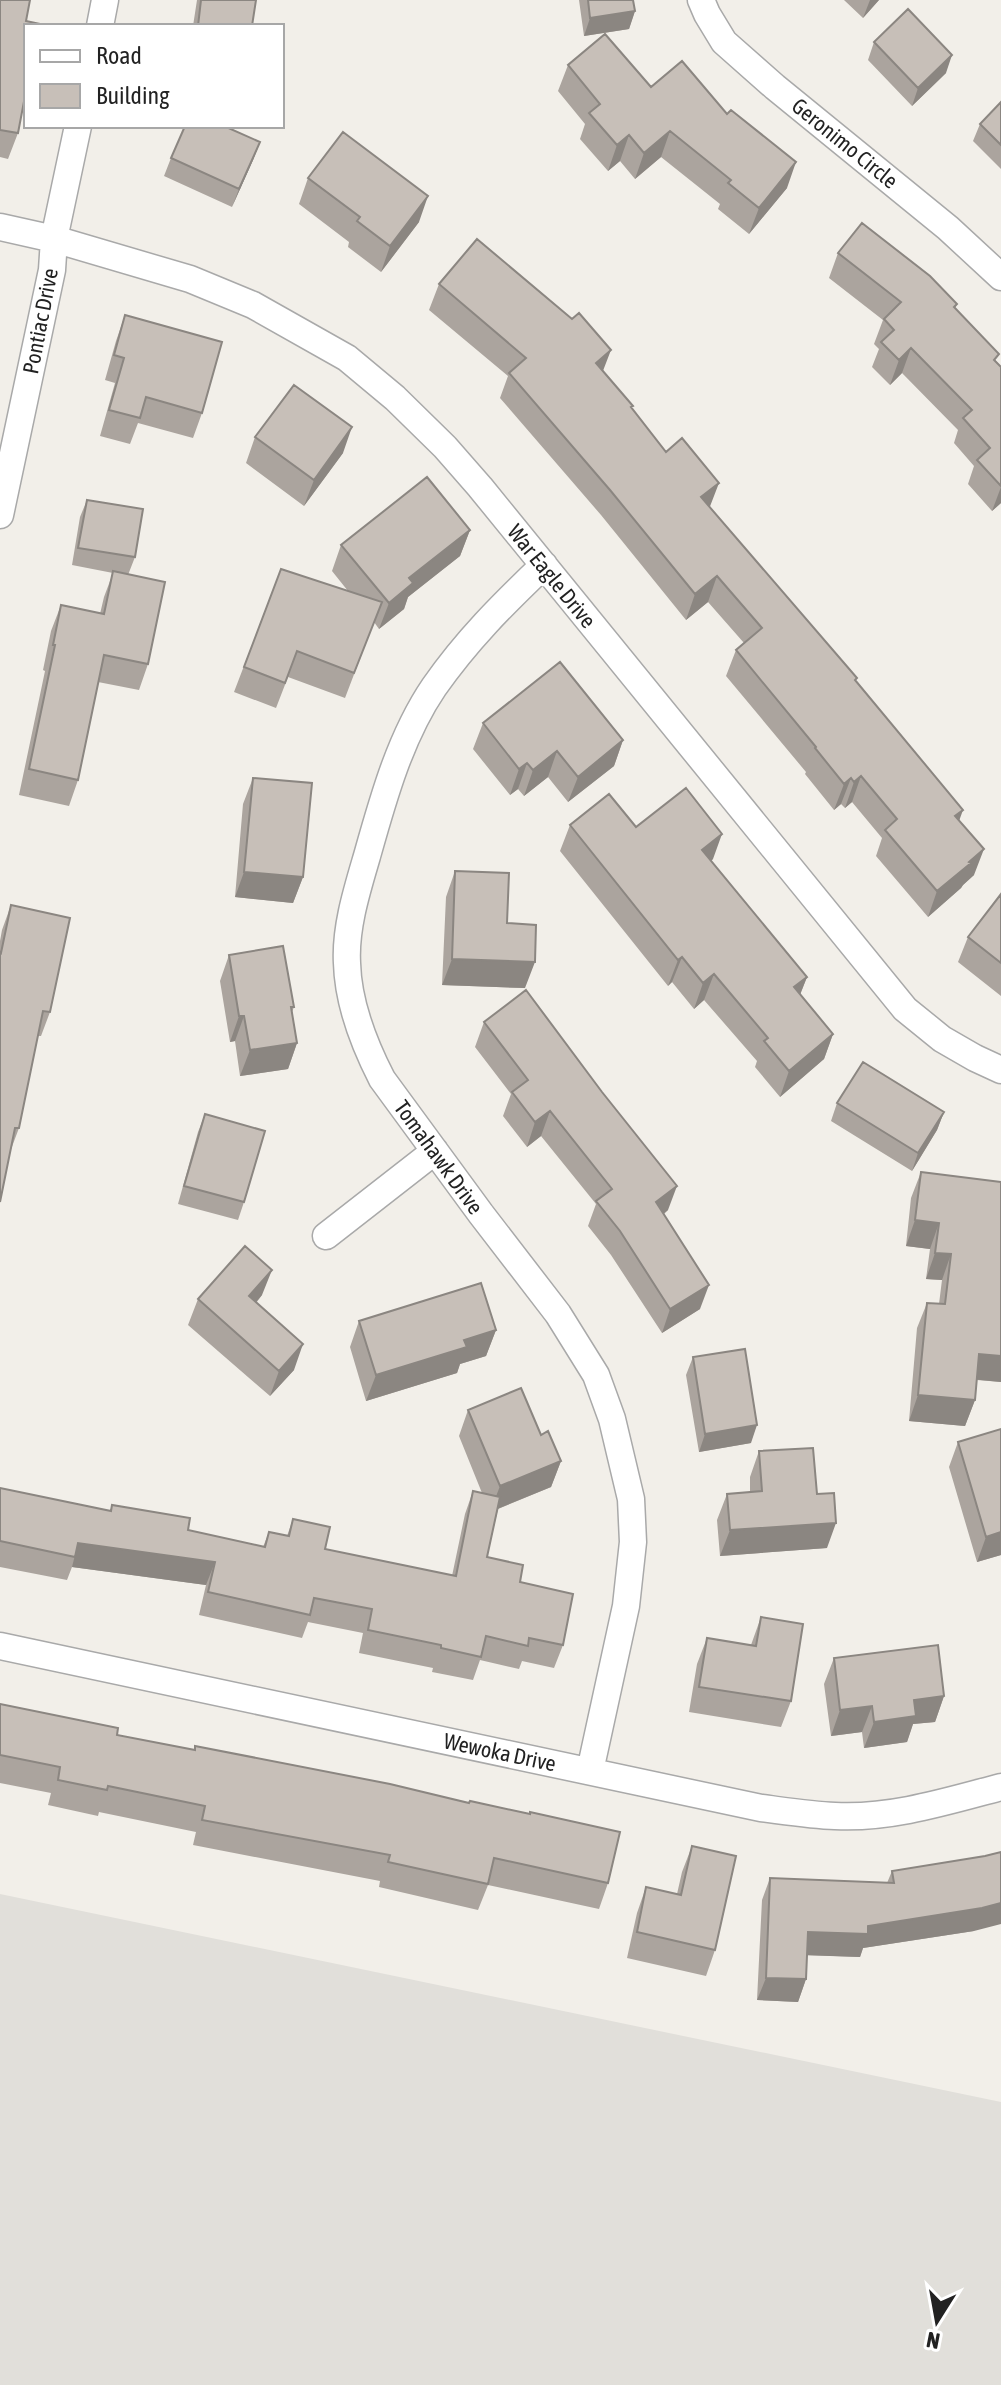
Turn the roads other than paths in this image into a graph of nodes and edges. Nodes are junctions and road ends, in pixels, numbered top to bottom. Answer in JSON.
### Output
{"nodes":[{"id":1,"x":105,"y":0,"type":"edge"},
{"id":2,"x":701,"y":0,"type":"edge"},
{"id":3,"x":100,"y":24,"type":"edge"},
{"id":4,"x":78,"y":128,"type":"edge"},
{"id":5,"x":0,"y":227,"type":"edge"},
{"id":6,"x":54,"y":239,"type":"junction"},
{"id":7,"x":1001,"y":277,"type":"edge"},
{"id":8,"x":0,"y":515,"type":"edge"},
{"id":9,"x":544,"y":565,"type":"junction"},
{"id":10,"x":1001,"y":1070,"type":"edge"},
{"id":11,"x":435,"y":1151,"type":"junction"},
{"id":12,"x":326,"y":1236,"type":"dead end"},
{"id":13,"x":0,"y":1646,"type":"edge"},
{"id":14,"x":590,"y":1771,"type":"junction"},
{"id":15,"x":1001,"y":1787,"type":"edge"}],
"edges":[{"from":1,"to":3,"type":"street"},
{"from":2,"to":7,"type":"street","name":"Geronimo Circle"},
{"from":4,"to":6,"type":"street","name":"Pontiac Drive"},
{"from":5,"to":6,"type":"street","name":"War Eagle Drive"},
{"from":6,"to":8,"type":"street","name":"Pontiac Drive"},
{"from":6,"to":9,"type":"street","name":"War Eagle Drive"},
{"from":9,"to":10,"type":"street","name":"War Eagle Drive"},
{"from":9,"to":11,"type":"street","name":"Tomahawk Drive"},
{"from":11,"to":12,"type":"street"},
{"from":11,"to":14,"type":"street","name":"Tomahawk Drive"},
{"from":13,"to":14,"type":"street","name":"Wewoka Drive"},
{"from":14,"to":15,"type":"street","name":"Wewoka Drive"}]}
